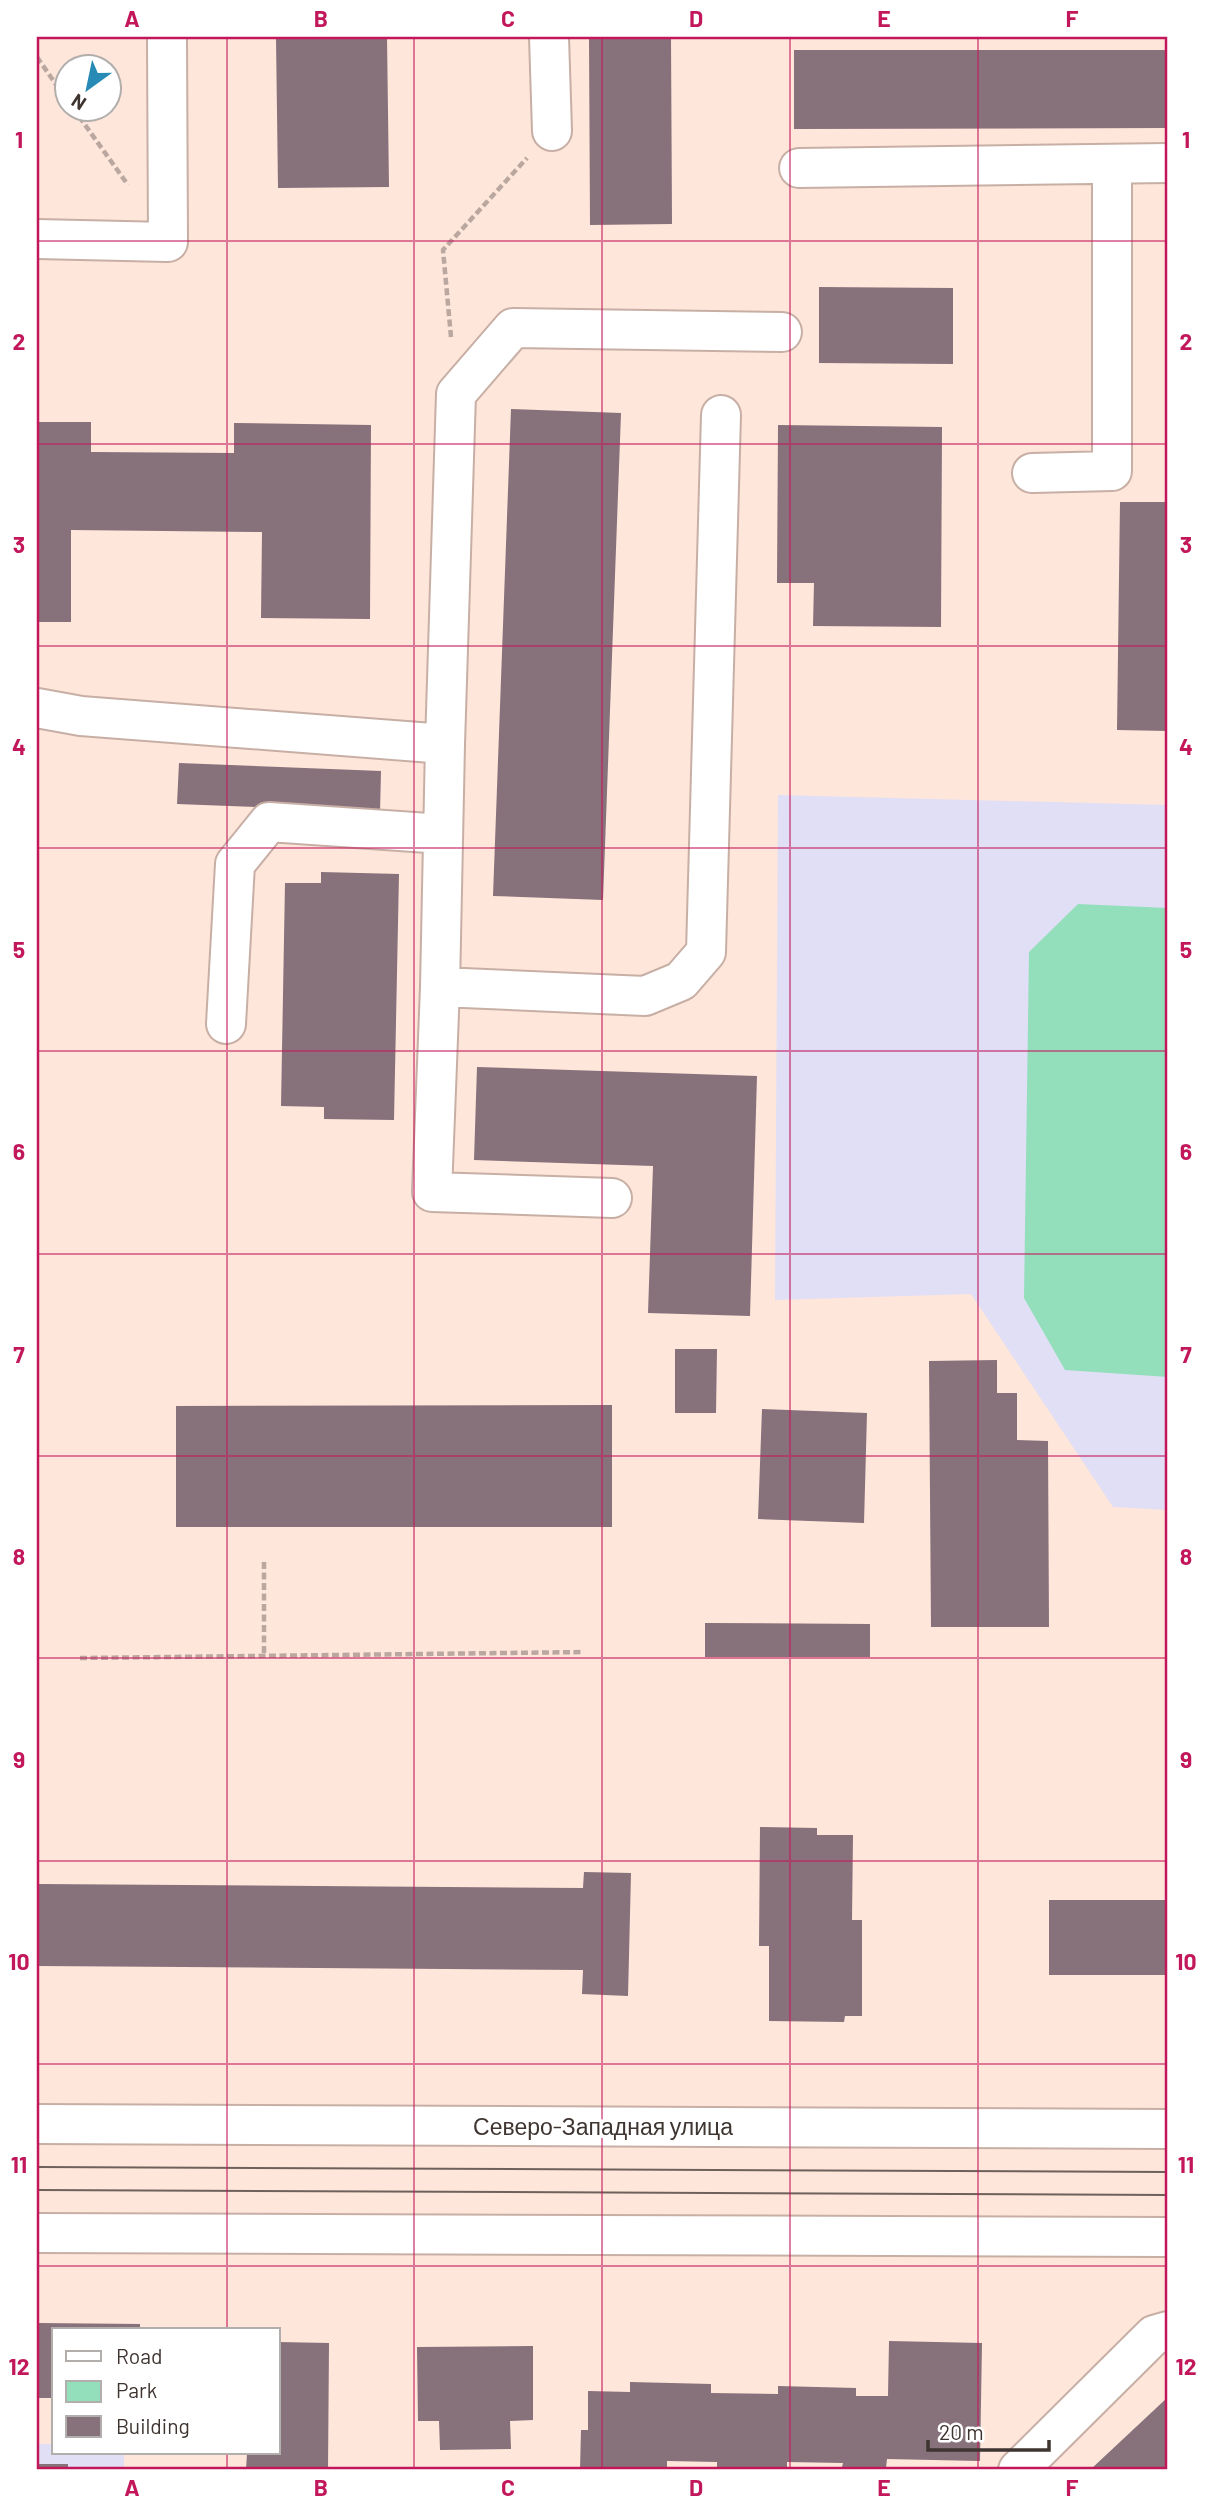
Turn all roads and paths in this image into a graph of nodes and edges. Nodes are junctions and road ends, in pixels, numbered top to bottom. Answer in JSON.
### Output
{"nodes":[{"id":1,"x":167,"y":37,"type":"edge"},
{"id":2,"x":549,"y":37,"type":"edge"},
{"id":3,"x":37,"y":57,"type":"edge"},
{"id":4,"x":52,"y":79,"type":"edge"},
{"id":5,"x":83,"y":122,"type":"edge"},
{"id":6,"x":552,"y":131,"type":"joint"},
{"id":7,"x":1112,"y":163,"type":"junction"},
{"id":8,"x":1168,"y":163,"type":"edge"},
{"id":9,"x":799,"y":168,"type":"dead end"},
{"id":10,"x":128,"y":186,"type":"dead end"},
{"id":11,"x":37,"y":239,"type":"edge"},
{"id":12,"x":782,"y":332,"type":"dead end"},
{"id":13,"x":456,"y":394,"type":"junction"},
{"id":14,"x":721,"y":415,"type":"dead end"},
{"id":15,"x":1032,"y":473,"type":"dead end"},
{"id":16,"x":37,"y":708,"type":"edge"},
{"id":17,"x":445,"y":744,"type":"junction"},
{"id":18,"x":443,"y":834,"type":"junction"},
{"id":19,"x":440,"y":987,"type":"junction"},
{"id":20,"x":226,"y":1024,"type":"dead end"},
{"id":21,"x":612,"y":1198,"type":"dead end"},
{"id":22,"x":264,"y":1562,"type":"dead end"},
{"id":23,"x":584,"y":1652,"type":"dead end"},
{"id":24,"x":264,"y":1656,"type":"junction"},
{"id":25,"x":80,"y":1658,"type":"dead end"},
{"id":26,"x":37,"y":2124,"type":"edge"},
{"id":27,"x":1168,"y":2129,"type":"edge"},
{"id":28,"x":37,"y":2233,"type":"edge"},
{"id":29,"x":1168,"y":2237,"type":"edge"},
{"id":30,"x":1168,"y":2331,"type":"edge"},
{"id":31,"x":1018,"y":2470,"type":"edge"}],
"edges":[{"from":1,"to":11,"type":"main road"},
{"from":2,"to":6,"type":"main road"},
{"from":3,"to":4,"type":"path"},
{"from":5,"to":10,"type":"path"},
{"from":6,"to":13,"type":"path"},
{"from":7,"to":8,"type":"main road"},
{"from":7,"to":9,"type":"main road"},
{"from":7,"to":15,"type":"main road"},
{"from":12,"to":13,"type":"main road"},
{"from":13,"to":17,"type":"main road"},
{"from":14,"to":19,"type":"main road"},
{"from":16,"to":17,"type":"main road"},
{"from":17,"to":18,"type":"main road"},
{"from":18,"to":19,"type":"main road"},
{"from":18,"to":20,"type":"main road"},
{"from":19,"to":21,"type":"main road"},
{"from":22,"to":24,"type":"path"},
{"from":23,"to":24,"type":"path"},
{"from":24,"to":25,"type":"path"},
{"from":26,"to":27,"type":"main road","name":"Северо-Западная улица"},
{"from":28,"to":29,"type":"main road"},
{"from":30,"to":31,"type":"main road"}]}
